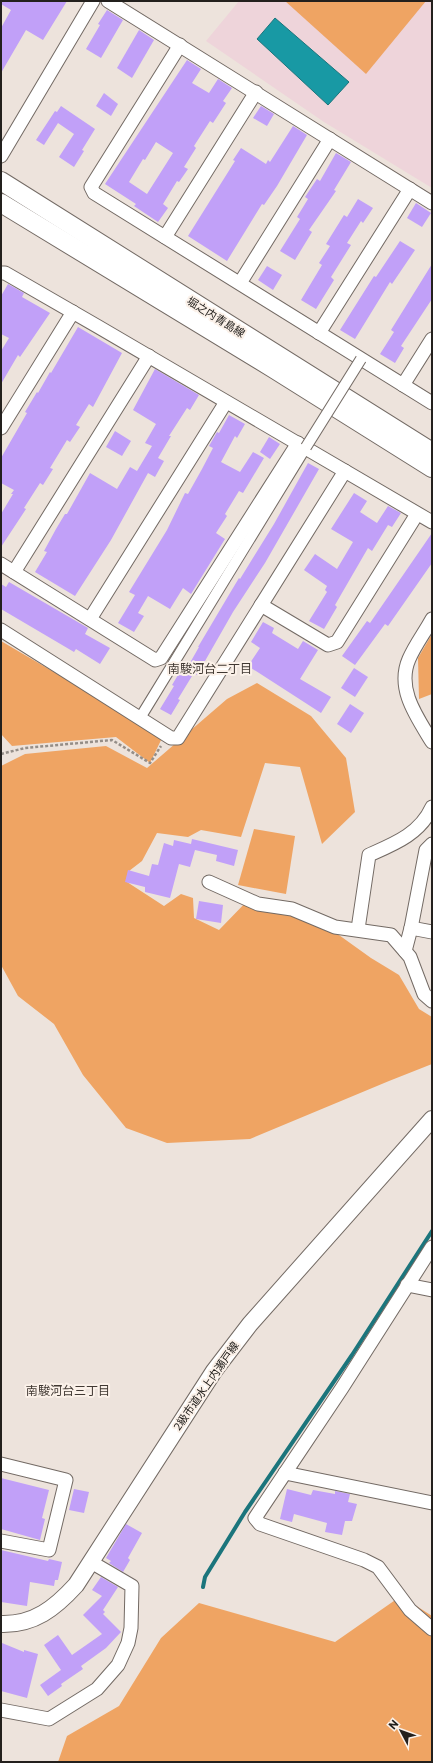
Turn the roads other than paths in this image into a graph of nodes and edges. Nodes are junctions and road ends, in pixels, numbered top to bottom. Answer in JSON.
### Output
{"nodes":[{"id":1,"x":93,"y":1,"type":"edge"},
{"id":2,"x":108,"y":1,"type":"edge"},
{"id":3,"x":180,"y":45,"type":"junction"},
{"id":4,"x":256,"y":92,"type":"junction"},
{"id":5,"x":330,"y":139,"type":"junction"},
{"id":6,"x":1,"y":156,"type":"edge"},
{"id":7,"x":1,"y":181,"type":"edge"},
{"id":8,"x":410,"y":189,"type":"junction"},
{"id":9,"x":1,"y":203,"type":"edge"},
{"id":10,"x":432,"y":203,"type":"edge"},
{"id":11,"x":165,"y":237,"type":"junction"},
{"id":12,"x":1,"y":273,"type":"edge"},
{"id":13,"x":240,"y":283,"type":"junction"},
{"id":14,"x":73,"y":312,"type":"junction"},
{"id":15,"x":319,"y":333,"type":"junction"},
{"id":16,"x":432,"y":339,"type":"edge"},
{"id":17,"x":149,"y":356,"type":"junction"},
{"id":18,"x":361,"y":359,"type":"junction"},
{"id":19,"x":403,"y":385,"type":"junction"},
{"id":20,"x":226,"y":402,"type":"junction"},
{"id":21,"x":432,"y":403,"type":"edge"},
{"id":22,"x":1,"y":428,"type":"edge"},
{"id":23,"x":302,"y":445,"type":"junction"},
{"id":24,"x":432,"y":452,"type":"edge"},
{"id":25,"x":432,"y":468,"type":"edge"},
{"id":26,"x":345,"y":472,"type":"junction"},
{"id":27,"x":417,"y":514,"type":"junction"},
{"id":28,"x":432,"y":522,"type":"edge"},
{"id":29,"x":1,"y":564,"type":"edge"},
{"id":30,"x":14,"y":572,"type":"junction"},
{"id":31,"x":262,"y":605,"type":"junction"},
{"id":32,"x":90,"y":619,"type":"junction"},
{"id":33,"x":432,"y":619,"type":"edge"},
{"id":34,"x":1,"y":630,"type":"edge"},
{"id":35,"x":140,"y":718,"type":"junction"},
{"id":36,"x":432,"y":742,"type":"edge"},
{"id":37,"x":432,"y":807,"type":"edge"},
{"id":38,"x":432,"y":844,"type":"edge"},
{"id":39,"x":210,"y":882,"type":"dead end"},
{"id":40,"x":411,"y":928,"type":"junction"},
{"id":41,"x":358,"y":930,"type":"junction"},
{"id":42,"x":432,"y":932,"type":"edge"},
{"id":43,"x":405,"y":951,"type":"junction"},
{"id":44,"x":432,"y":1001,"type":"edge"},
{"id":45,"x":432,"y":1119,"type":"edge"},
{"id":46,"x":432,"y":1247,"type":"edge"},
{"id":47,"x":407,"y":1285,"type":"junction"},
{"id":48,"x":432,"y":1290,"type":"edge"},
{"id":49,"x":1,"y":1464,"type":"edge"},
{"id":50,"x":285,"y":1473,"type":"junction"},
{"id":51,"x":432,"y":1503,"type":"edge"},
{"id":52,"x":1,"y":1541,"type":"edge"},
{"id":53,"x":91,"y":1562,"type":"junction"},
{"id":54,"x":1,"y":1624,"type":"edge"},
{"id":55,"x":432,"y":1630,"type":"edge"},
{"id":56,"x":1,"y":1710,"type":"edge"}],
"edges":[{"from":1,"to":6,"type":"street"},
{"from":2,"to":3,"type":"street"},
{"from":3,"to":4,"type":"street"},
{"from":3,"to":11,"type":"street"},
{"from":4,"to":5,"type":"street"},
{"from":4,"to":11,"type":"street"},
{"from":5,"to":8,"type":"street"},
{"from":5,"to":13,"type":"street"},
{"from":7,"to":24,"type":"main road","name":"堀之内青島線"},
{"from":8,"to":10,"type":"street"},
{"from":8,"to":15,"type":"street"},
{"from":9,"to":25,"type":"main road","name":"堀之内青島線"},
{"from":11,"to":13,"type":"street"},
{"from":12,"to":14,"type":"street"},
{"from":13,"to":15,"type":"street"},
{"from":14,"to":17,"type":"street"},
{"from":14,"to":22,"type":"street"},
{"from":15,"to":18,"type":"street"},
{"from":16,"to":19,"type":"street"},
{"from":17,"to":20,"type":"street"},
{"from":17,"to":30,"type":"street"},
{"from":18,"to":19,"type":"street"},
{"from":18,"to":23,"type":"street","bridge":true},
{"from":19,"to":21,"type":"street"},
{"from":20,"to":23,"type":"street"},
{"from":20,"to":32,"type":"street"},
{"from":23,"to":26,"type":"street"},
{"from":23,"to":32,"type":"street"},
{"from":23,"to":35,"type":"street"},
{"from":26,"to":27,"type":"street"},
{"from":26,"to":31,"type":"street"},
{"from":27,"to":28,"type":"street"},
{"from":27,"to":31,"type":"street"},
{"from":29,"to":30,"type":"street"},
{"from":30,"to":32,"type":"street"},
{"from":31,"to":35,"type":"street"},
{"from":33,"to":36,"type":"street"},
{"from":34,"to":35,"type":"street"},
{"from":37,"to":41,"type":"street"},
{"from":38,"to":40,"type":"street"},
{"from":39,"to":41,"type":"street"},
{"from":40,"to":42,"type":"street"},
{"from":40,"to":43,"type":"street"},
{"from":41,"to":43,"type":"street"},
{"from":43,"to":44,"type":"street"},
{"from":45,"to":53,"type":"street","name":"2級市道水上内瀬戸線"},
{"from":46,"to":47,"type":"street"},
{"from":47,"to":48,"type":"street"},
{"from":47,"to":50,"type":"street"},
{"from":49,"to":52,"type":"street"},
{"from":50,"to":51,"type":"street"},
{"from":50,"to":55,"type":"street"},
{"from":53,"to":54,"type":"street","name":"2級市道水上内瀬戸線"},
{"from":53,"to":56,"type":"street"}]}
